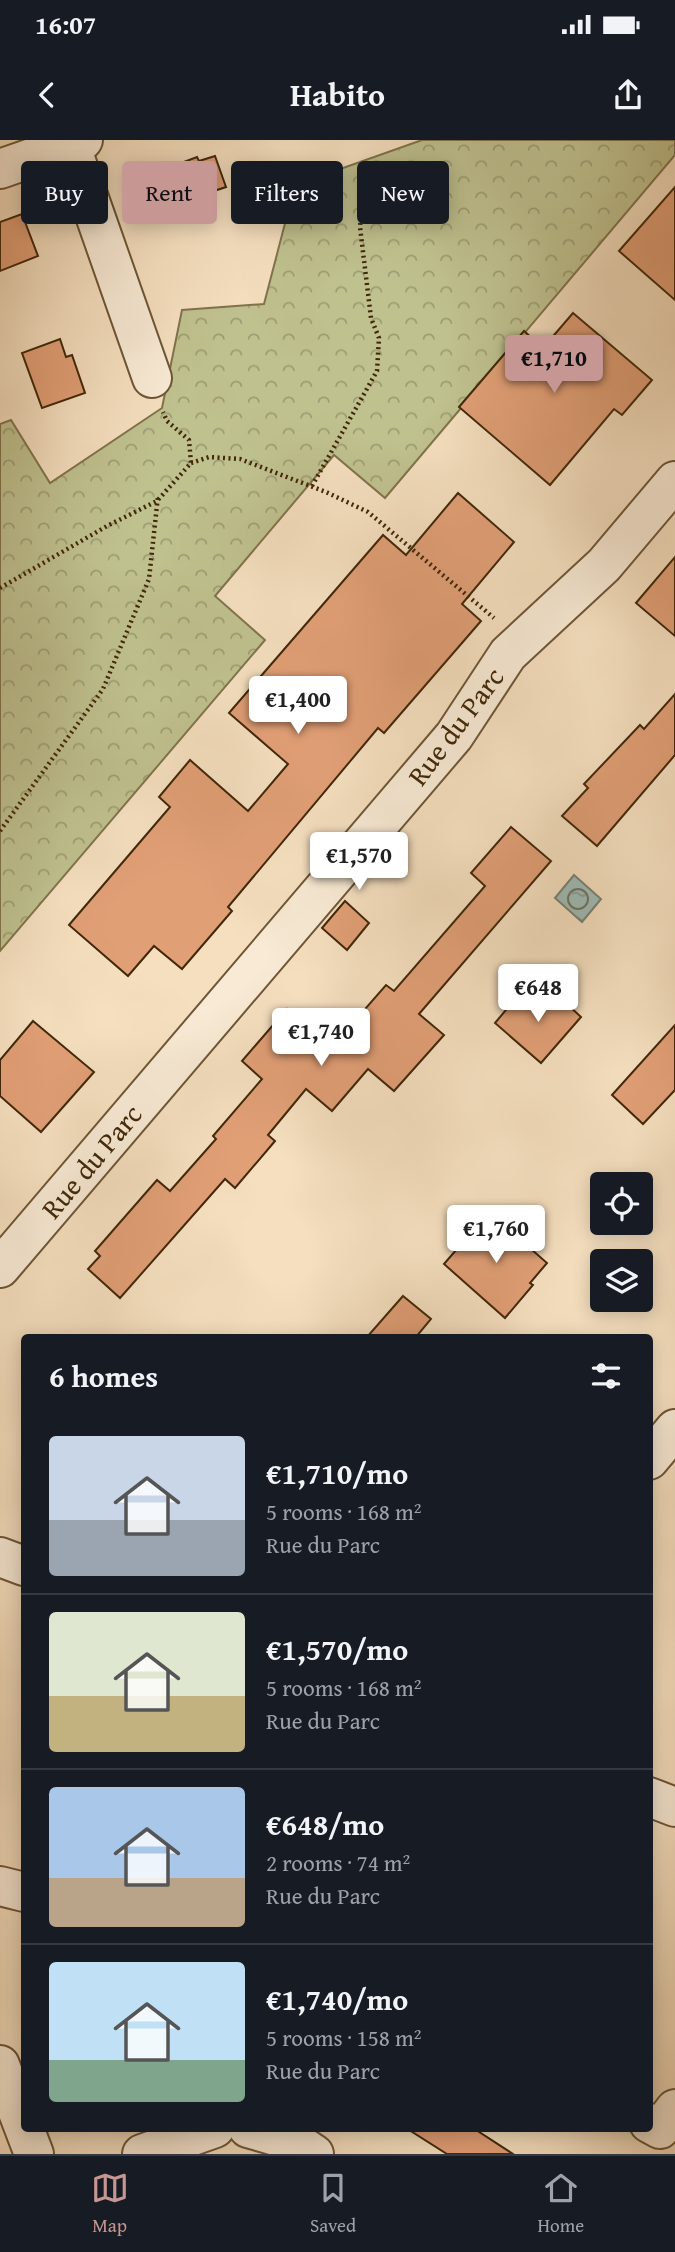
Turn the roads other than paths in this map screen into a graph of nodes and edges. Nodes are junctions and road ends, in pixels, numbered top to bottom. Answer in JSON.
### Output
{"nodes":[{"id":1,"x":77,"y":142,"type":"edge"},
{"id":2,"x":0,"y":169,"type":"edge"},
{"id":3,"x":152,"y":376,"type":"road end"},
{"id":4,"x":675,"y":481,"type":"edge"},
{"id":5,"x":0,"y":1268,"type":"edge"},
{"id":6,"x":675,"y":1429,"type":"edge"},
{"id":7,"x":653,"y":1455,"type":"edge"},
{"id":8,"x":0,"y":1557,"type":"edge"},
{"id":9,"x":21,"y":1565,"type":"edge"},
{"id":10,"x":653,"y":1799,"type":"edge"},
{"id":11,"x":675,"y":1807,"type":"edge"},
{"id":12,"x":0,"y":1886,"type":"edge"},
{"id":13,"x":21,"y":1891,"type":"edge"},
{"id":14,"x":0,"y":2064,"type":"edge"},
{"id":15,"x":21,"y":2120,"type":"edge"},
{"id":16,"x":26,"y":2132,"type":"edge"},
{"id":17,"x":204,"y":2132,"type":"edge"},
{"id":18,"x":262,"y":2132,"type":"edge"},
{"id":19,"x":34,"y":2154,"type":"edge"},
{"id":20,"x":142,"y":2154,"type":"edge"},
{"id":21,"x":314,"y":2154,"type":"edge"}],
"edges":[{"from":1,"to":2,"type":"street"},
{"from":1,"to":3,"type":"street"},
{"from":4,"to":5,"type":"street","name":"Rue du Parc"},
{"from":6,"to":7,"type":"street"},
{"from":8,"to":9,"type":"street"},
{"from":10,"to":11,"type":"street"},
{"from":12,"to":13,"type":"street"},
{"from":14,"to":15,"type":"street"},
{"from":16,"to":19,"type":"street"},
{"from":17,"to":20,"type":"street"},
{"from":18,"to":21,"type":"street"}]}
